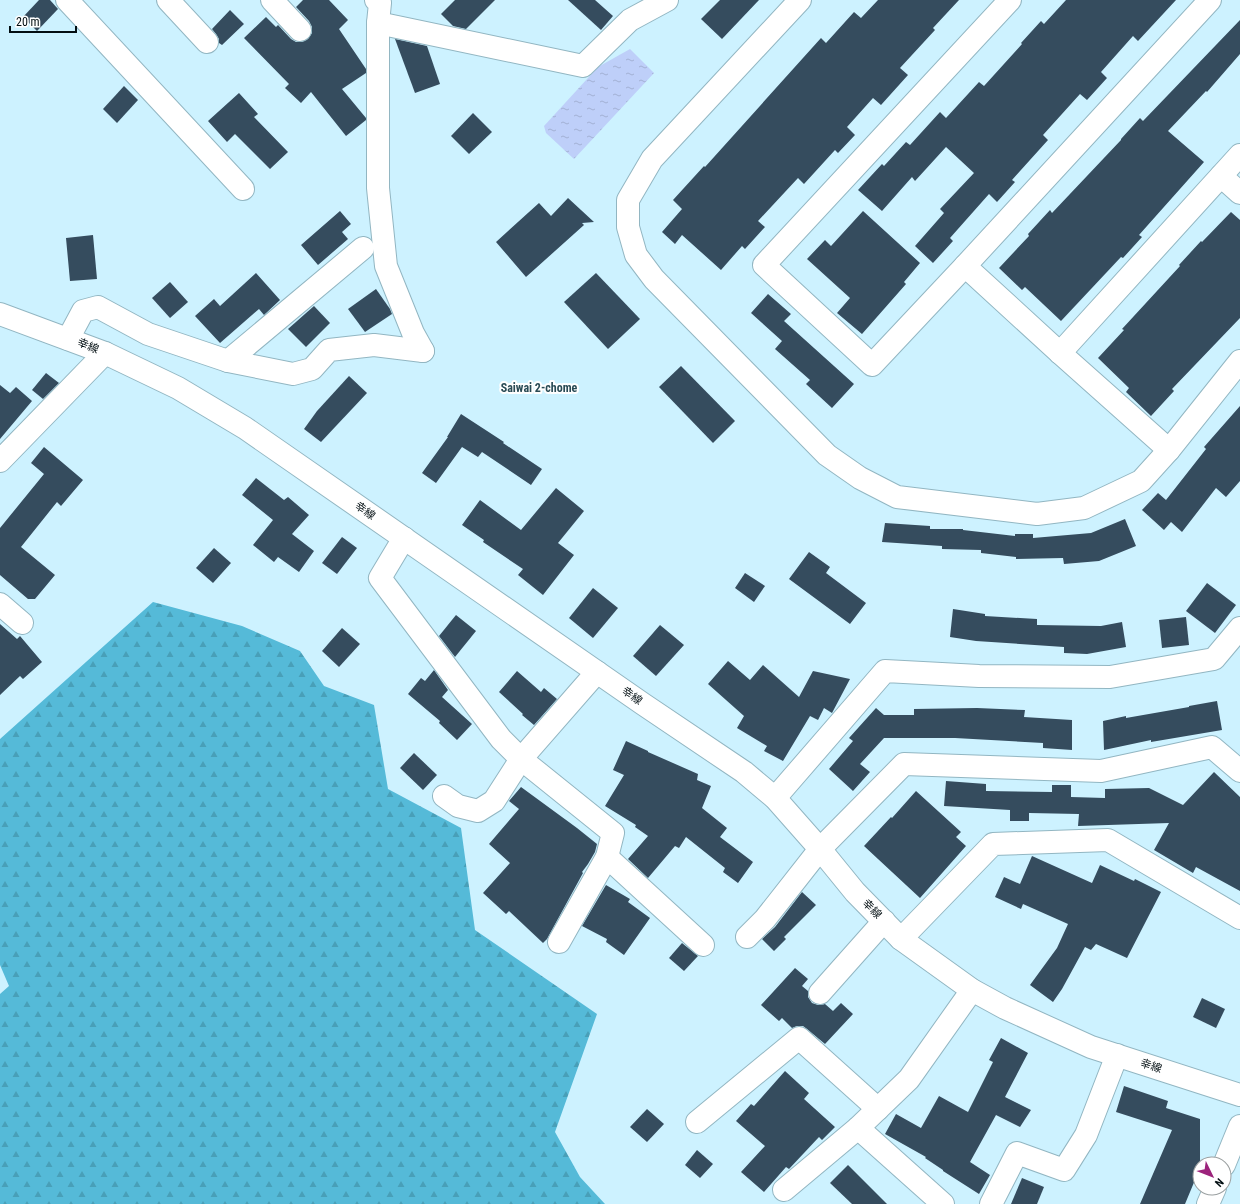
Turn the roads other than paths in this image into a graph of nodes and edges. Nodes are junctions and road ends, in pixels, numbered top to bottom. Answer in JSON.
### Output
{"nodes":[{"id":1,"x":67,"y":0,"type":"edge"},
{"id":2,"x":168,"y":0,"type":"edge"},
{"id":3,"x":272,"y":0,"type":"edge"},
{"id":4,"x":376,"y":0,"type":"edge"},
{"id":5,"x":667,"y":0,"type":"edge"},
{"id":6,"x":800,"y":0,"type":"edge"},
{"id":7,"x":1010,"y":0,"type":"edge"},
{"id":8,"x":1210,"y":0,"type":"edge"},
{"id":9,"x":378,"y":23,"type":"junction"},
{"id":10,"x":300,"y":30,"type":"dead end"},
{"id":11,"x":207,"y":42,"type":"dead end"},
{"id":12,"x":1240,"y":155,"type":"edge"},
{"id":13,"x":1221,"y":176,"type":"junction"},
{"id":14,"x":243,"y":189,"type":"dead end"},
{"id":15,"x":1240,"y":193,"type":"edge"},
{"id":16,"x":363,"y":248,"type":"dead end"},
{"id":17,"x":965,"y":266,"type":"junction"},
{"id":18,"x":0,"y":314,"type":"edge"},
{"id":19,"x":68,"y":339,"type":"junction"},
{"id":20,"x":105,"y":353,"type":"junction"},
{"id":21,"x":1060,"y":353,"type":"junction"},
{"id":22,"x":228,"y":361,"type":"junction"},
{"id":23,"x":1240,"y":361,"type":"edge"},
{"id":24,"x":1169,"y":450,"type":"junction"},
{"id":25,"x":0,"y":461,"type":"edge"},
{"id":26,"x":404,"y":538,"type":"junction"},
{"id":27,"x":0,"y":604,"type":"edge"},
{"id":28,"x":22,"y":623,"type":"dead end"},
{"id":29,"x":1240,"y":628,"type":"edge"},
{"id":30,"x":597,"y":672,"type":"junction"},
{"id":31,"x":521,"y":759,"type":"junction"},
{"id":32,"x":1240,"y":771,"type":"edge"},
{"id":33,"x":444,"y":796,"type":"dead end"},
{"id":34,"x":775,"y":798,"type":"junction"},
{"id":35,"x":820,"y":848,"type":"junction"},
{"id":36,"x":607,"y":857,"type":"junction"},
{"id":37,"x":1240,"y":918,"type":"edge"},
{"id":38,"x":884,"y":921,"type":"junction"},
{"id":39,"x":746,"y":937,"type":"dead end"},
{"id":40,"x":901,"y":939,"type":"junction"},
{"id":41,"x":559,"y":942,"type":"dead end"},
{"id":42,"x":703,"y":945,"type":"dead end"},
{"id":43,"x":972,"y":990,"type":"junction"},
{"id":44,"x":820,"y":993,"type":"dead end"},
{"id":45,"x":1117,"y":1055,"type":"junction"},
{"id":46,"x":1240,"y":1095,"type":"edge"},
{"id":47,"x":878,"y":1109,"type":"junction"},
{"id":48,"x":697,"y":1122,"type":"dead end"},
{"id":49,"x":1240,"y":1126,"type":"edge"},
{"id":50,"x":858,"y":1128,"type":"junction"},
{"id":51,"x":1228,"y":1156,"type":"edge"},
{"id":52,"x":784,"y":1190,"type":"dead end"},
{"id":53,"x":943,"y":1204,"type":"edge"},
{"id":54,"x":991,"y":1204,"type":"edge"}],
"edges":[{"from":1,"to":14,"type":"street"},
{"from":2,"to":11,"type":"street"},
{"from":3,"to":10,"type":"street"},
{"from":4,"to":9,"type":"street"},
{"from":5,"to":9,"type":"street"},
{"from":6,"to":24,"type":"street"},
{"from":7,"to":17,"type":"street"},
{"from":8,"to":17,"type":"street"},
{"from":9,"to":22,"type":"street"},
{"from":12,"to":13,"type":"street"},
{"from":13,"to":15,"type":"street"},
{"from":13,"to":21,"type":"street"},
{"from":16,"to":22,"type":"street"},
{"from":17,"to":21,"type":"street"},
{"from":18,"to":19,"type":"street","name":"幸線"},
{"from":19,"to":20,"type":"street","name":"幸線"},
{"from":19,"to":22,"type":"street"},
{"from":20,"to":25,"type":"street"},
{"from":20,"to":26,"type":"street","name":"幸線"},
{"from":21,"to":24,"type":"street"},
{"from":23,"to":24,"type":"street"},
{"from":26,"to":30,"type":"street","name":"幸線"},
{"from":26,"to":31,"type":"street"},
{"from":27,"to":28,"type":"street"},
{"from":29,"to":34,"type":"street"},
{"from":30,"to":31,"type":"street"},
{"from":30,"to":34,"type":"street","name":"幸線"},
{"from":31,"to":33,"type":"street"},
{"from":31,"to":36,"type":"street"},
{"from":32,"to":35,"type":"street"},
{"from":34,"to":35,"type":"street","name":"幸線"},
{"from":35,"to":38,"type":"street","name":"幸線"},
{"from":35,"to":39,"type":"street"},
{"from":36,"to":41,"type":"street"},
{"from":36,"to":42,"type":"street"},
{"from":37,"to":40,"type":"street"},
{"from":38,"to":40,"type":"street","name":"幸線"},
{"from":38,"to":44,"type":"street"},
{"from":40,"to":43,"type":"street","name":"幸線"},
{"from":43,"to":45,"type":"street","name":"幸線"},
{"from":43,"to":47,"type":"street"},
{"from":45,"to":46,"type":"street","name":"幸線"},
{"from":45,"to":54,"type":"street"},
{"from":47,"to":48,"type":"street"},
{"from":47,"to":50,"type":"street"},
{"from":49,"to":51,"type":"street"},
{"from":50,"to":52,"type":"street"},
{"from":50,"to":53,"type":"street"}]}
